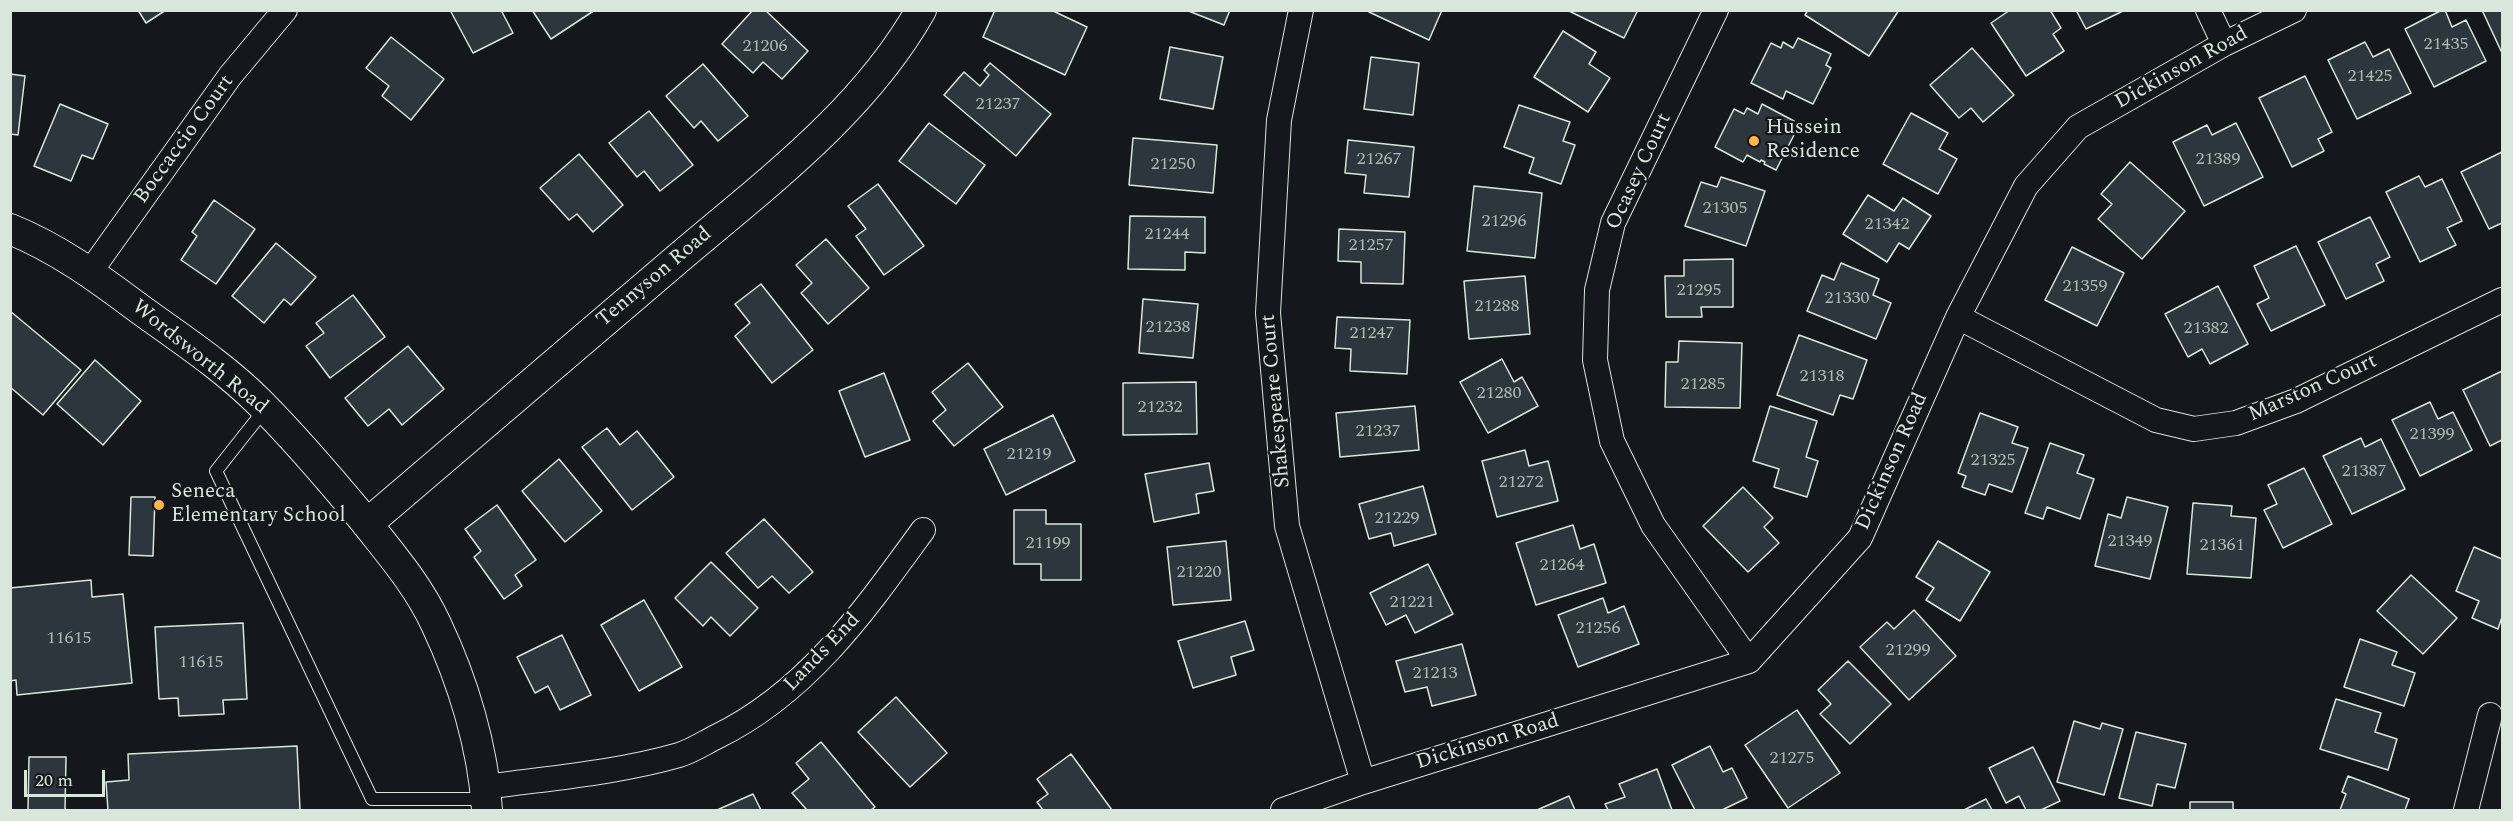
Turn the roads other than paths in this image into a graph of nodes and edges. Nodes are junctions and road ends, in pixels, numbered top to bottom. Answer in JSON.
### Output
{"nodes":[{"id":1,"x":285,"y":10,"type":"edge"},
{"id":2,"x":921,"y":10,"type":"edge"},
{"id":3,"x":1301,"y":10,"type":"edge"},
{"id":4,"x":1716,"y":10,"type":"edge"},
{"id":5,"x":2208,"y":10,"type":"edge"},
{"id":6,"x":2294,"y":10,"type":"edge"},
{"id":7,"x":2224,"y":44,"type":"junction"},
{"id":8,"x":10,"y":229,"type":"edge"},
{"id":9,"x":90,"y":272,"type":"junction"},
{"id":10,"x":2502,"y":300,"type":"edge"},
{"id":11,"x":1958,"y":317,"type":"junction"},
{"id":12,"x":265,"y":409,"type":"junction"},
{"id":13,"x":367,"y":524,"type":"junction"},
{"id":14,"x":923,"y":530,"type":"dead end"},
{"id":15,"x":1749,"y":661,"type":"junction"},
{"id":16,"x":2490,"y":715,"type":"dead end"},
{"id":17,"x":1363,"y":782,"type":"junction"},
{"id":18,"x":486,"y":799,"type":"edge"},
{"id":19,"x":1283,"y":810,"type":"edge"},
{"id":20,"x":2466,"y":810,"type":"edge"}],
"edges":[{"from":1,"to":9,"type":"street","name":"Boccaccio Court"},
{"from":2,"to":13,"type":"street","name":"Tennyson Road"},
{"from":3,"to":17,"type":"street","name":"Shakespeare Court"},
{"from":4,"to":15,"type":"street","name":"Ocasey Court"},
{"from":5,"to":7,"type":"street"},
{"from":6,"to":7,"type":"street","name":"Dickinson Road"},
{"from":7,"to":11,"type":"street","name":"Dickinson Road"},
{"from":8,"to":9,"type":"street","name":"Wordsworth Road"},
{"from":9,"to":12,"type":"street","name":"Wordsworth Road"},
{"from":10,"to":11,"type":"street","name":"Marston Court"},
{"from":11,"to":15,"type":"street","name":"Dickinson Road"},
{"from":12,"to":13,"type":"street","name":"Wordsworth Road"},
{"from":12,"to":18,"type":"lane"},
{"from":13,"to":18,"type":"street","name":"Wordsworth Road"},
{"from":14,"to":18,"type":"street","name":"Lands End"},
{"from":15,"to":17,"type":"street","name":"Dickinson Road"},
{"from":16,"to":20,"type":"street"},
{"from":17,"to":19,"type":"street","name":"Dickinson Road"}]}
